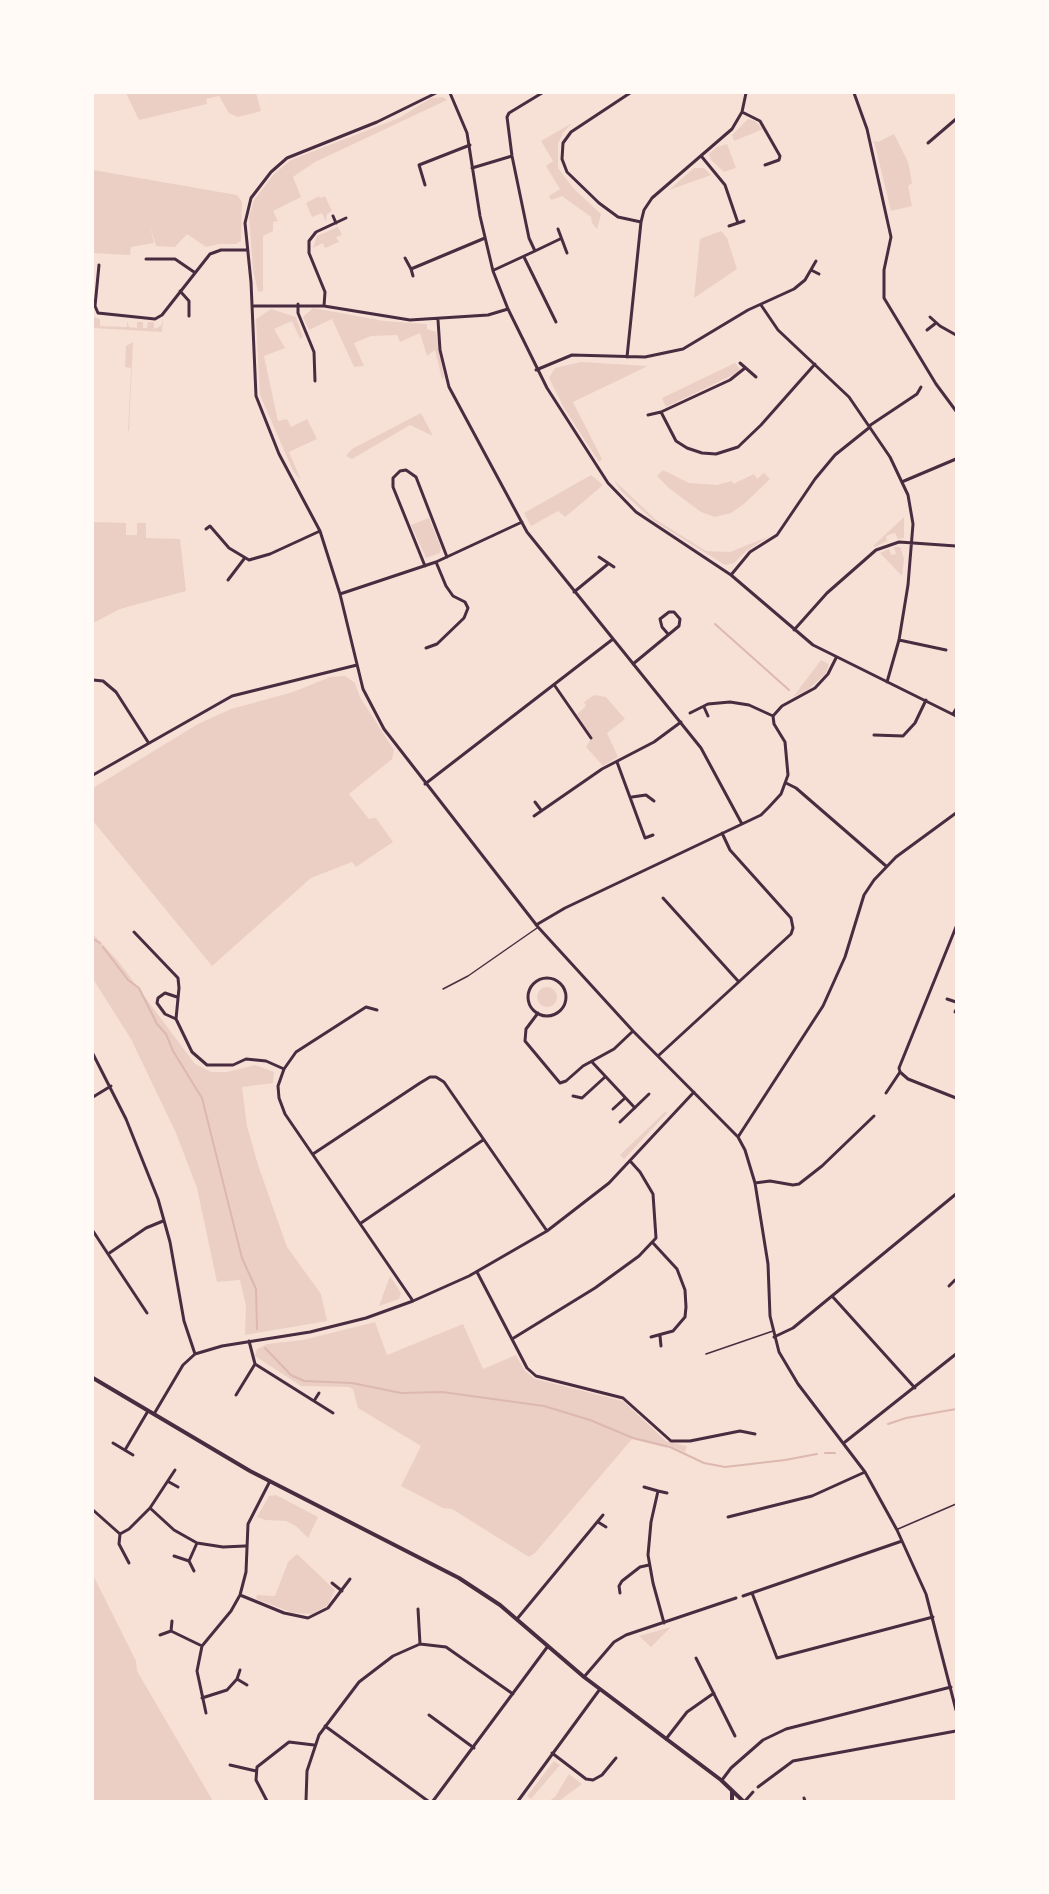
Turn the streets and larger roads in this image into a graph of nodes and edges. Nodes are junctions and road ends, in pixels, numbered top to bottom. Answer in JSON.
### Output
{"nodes":[{"id":1,"x":436,"y":93,"type":"edge"},
{"id":2,"x":450,"y":93,"type":"edge"},
{"id":3,"x":542,"y":93,"type":"edge"},
{"id":4,"x":630,"y":93,"type":"edge"},
{"id":5,"x":746,"y":93,"type":"edge"},
{"id":6,"x":854,"y":93,"type":"edge"},
{"id":7,"x":742,"y":112,"type":"junction"},
{"id":8,"x":956,"y":119,"type":"edge"},
{"id":9,"x":928,"y":143,"type":"dead end"},
{"id":10,"x":470,"y":145,"type":"junction"},
{"id":11,"x":512,"y":156,"type":"junction"},
{"id":12,"x":780,"y":156,"type":"junction"},
{"id":13,"x":786,"y":156,"type":"dead end"},
{"id":14,"x":702,"y":157,"type":"junction"},
{"id":15,"x":765,"y":165,"type":"dead end"},
{"id":16,"x":472,"y":168,"type":"junction"},
{"id":17,"x":425,"y":184,"type":"dead end"},
{"id":18,"x":333,"y":216,"type":"dead end"},
{"id":19,"x":346,"y":218,"type":"dead end"},
{"id":20,"x":744,"y":221,"type":"dead end"},
{"id":21,"x":641,"y":222,"type":"junction"},
{"id":22,"x":336,"y":223,"type":"junction"},
{"id":23,"x":738,"y":223,"type":"junction"},
{"id":24,"x":729,"y":226,"type":"dead end"},
{"id":25,"x":558,"y":230,"type":"dead end"},
{"id":26,"x":485,"y":238,"type":"junction"},
{"id":27,"x":560,"y":239,"type":"junction"},
{"id":28,"x":247,"y":250,"type":"junction"},
{"id":29,"x":535,"y":251,"type":"junction"},
{"id":30,"x":567,"y":253,"type":"dead end"},
{"id":31,"x":524,"y":257,"type":"junction"},
{"id":32,"x":405,"y":258,"type":"dead end"},
{"id":33,"x":146,"y":259,"type":"dead end"},
{"id":34,"x":816,"y":261,"type":"dead end"},
{"id":35,"x":99,"y":265,"type":"dead end"},
{"id":36,"x":411,"y":269,"type":"junction"},
{"id":37,"x":811,"y":270,"type":"junction"},
{"id":38,"x":493,"y":271,"type":"junction"},
{"id":39,"x":194,"y":272,"type":"junction"},
{"id":40,"x":819,"y":274,"type":"dead end"},
{"id":41,"x":413,"y":276,"type":"dead end"},
{"id":42,"x":95,"y":286,"type":"edge"},
{"id":43,"x":180,"y":291,"type":"junction"},
{"id":44,"x":298,"y":304,"type":"junction"},
{"id":45,"x":761,"y":305,"type":"junction"},
{"id":46,"x":252,"y":306,"type":"junction"},
{"id":47,"x":324,"y":306,"type":"junction"},
{"id":48,"x":508,"y":309,"type":"junction"},
{"id":49,"x":189,"y":316,"type":"dead end"},
{"id":50,"x":930,"y":317,"type":"dead end"},
{"id":51,"x":438,"y":320,"type":"junction"},
{"id":52,"x":555,"y":322,"type":"dead end"},
{"id":53,"x":936,"y":323,"type":"junction"},
{"id":54,"x":927,"y":330,"type":"dead end"},
{"id":55,"x":956,"y":335,"type":"edge"},
{"id":56,"x":627,"y":357,"type":"junction"},
{"id":57,"x":740,"y":363,"type":"dead end"},
{"id":58,"x":815,"y":364,"type":"junction"},
{"id":59,"x":745,"y":368,"type":"junction"},
{"id":60,"x":536,"y":370,"type":"junction"},
{"id":61,"x":756,"y":376,"type":"dead end"},
{"id":62,"x":315,"y":381,"type":"dead end"},
{"id":63,"x":921,"y":387,"type":"dead end"},
{"id":64,"x":956,"y":411,"type":"edge"},
{"id":65,"x":661,"y":412,"type":"junction"},
{"id":66,"x":648,"y":415,"type":"dead end"},
{"id":67,"x":870,"y":426,"type":"junction"},
{"id":68,"x":956,"y":459,"type":"edge"},
{"id":69,"x":903,"y":481,"type":"junction"},
{"id":70,"x":522,"y":522,"type":"junction"},
{"id":71,"x":206,"y":529,"type":"dead end"},
{"id":72,"x":320,"y":531,"type":"junction"},
{"id":73,"x":911,"y":542,"type":"junction"},
{"id":74,"x":956,"y":546,"type":"edge"},
{"id":75,"x":599,"y":556,"type":"dead end"},
{"id":76,"x":447,"y":557,"type":"junction"},
{"id":77,"x":244,"y":559,"type":"junction"},
{"id":78,"x":436,"y":562,"type":"junction"},
{"id":79,"x":608,"y":564,"type":"junction"},
{"id":80,"x":424,"y":566,"type":"junction"},
{"id":81,"x":614,"y":567,"type":"dead end"},
{"id":82,"x":730,"y":574,"type":"junction"},
{"id":83,"x":228,"y":580,"type":"dead end"},
{"id":84,"x":574,"y":592,"type":"junction"},
{"id":85,"x":340,"y":594,"type":"junction"},
{"id":86,"x":794,"y":630,"type":"junction"},
{"id":87,"x":668,"y":634,"type":"junction"},
{"id":88,"x":613,"y":639,"type":"junction"},
{"id":89,"x":899,"y":640,"type":"junction"},
{"id":90,"x":426,"y":648,"type":"dead end"},
{"id":91,"x":946,"y":650,"type":"dead end"},
{"id":92,"x":837,"y":657,"type":"junction"},
{"id":93,"x":633,"y":664,"type":"junction"},
{"id":94,"x":357,"y":665,"type":"junction"},
{"id":95,"x":93,"y":680,"type":"edge"},
{"id":96,"x":887,"y":682,"type":"junction"},
{"id":97,"x":555,"y":686,"type":"junction"},
{"id":98,"x":926,"y":700,"type":"junction"},
{"id":99,"x":704,"y":706,"type":"junction"},
{"id":100,"x":956,"y":709,"type":"edge"},
{"id":101,"x":690,"y":713,"type":"dead end"},
{"id":102,"x":955,"y":715,"type":"edge"},
{"id":103,"x":708,"y":716,"type":"dead end"},
{"id":104,"x":773,"y":716,"type":"junction"},
{"id":105,"x":681,"y":722,"type":"junction"},
{"id":106,"x":874,"y":735,"type":"dead end"},
{"id":107,"x":591,"y":738,"type":"dead end"},
{"id":108,"x":148,"y":742,"type":"junction"},
{"id":109,"x":617,"y":762,"type":"junction"},
{"id":110,"x":93,"y":775,"type":"edge"},
{"id":111,"x":786,"y":783,"type":"junction"},
{"id":112,"x":425,"y":784,"type":"junction"},
{"id":113,"x":632,"y":797,"type":"junction"},
{"id":114,"x":654,"y":801,"type":"dead end"},
{"id":115,"x":536,"y":802,"type":"dead end"},
{"id":116,"x":541,"y":810,"type":"junction"},
{"id":117,"x":956,"y":813,"type":"edge"},
{"id":118,"x":534,"y":816,"type":"dead end"},
{"id":119,"x":742,"y":824,"type":"junction"},
{"id":120,"x":722,"y":833,"type":"junction"},
{"id":121,"x":653,"y":835,"type":"dead end"},
{"id":122,"x":886,"y":866,"type":"junction"},
{"id":123,"x":663,"y":898,"type":"dead end"},
{"id":124,"x":537,"y":926,"type":"junction"},
{"id":125,"x":956,"y":927,"type":"edge"},
{"id":126,"x":134,"y":932,"type":"dead end"},
{"id":127,"x":739,"y":982,"type":"junction"},
{"id":128,"x":177,"y":997,"type":"junction"},
{"id":129,"x":947,"y":999,"type":"dead end"},
{"id":130,"x":956,"y":1002,"type":"edge"},
{"id":131,"x":376,"y":1010,"type":"dead end"},
{"id":132,"x":537,"y":1013,"type":"junction"},
{"id":133,"x":176,"y":1019,"type":"junction"},
{"id":134,"x":633,"y":1031,"type":"junction"},
{"id":135,"x":93,"y":1054,"type":"edge"},
{"id":136,"x":658,"y":1057,"type":"junction"},
{"id":137,"x":592,"y":1062,"type":"junction"},
{"id":138,"x":284,"y":1069,"type":"junction"},
{"id":139,"x":900,"y":1072,"type":"junction"},
{"id":140,"x":605,"y":1077,"type":"junction"},
{"id":141,"x":111,"y":1086,"type":"junction"},
{"id":142,"x":694,"y":1092,"type":"junction"},
{"id":143,"x":886,"y":1093,"type":"dead end"},
{"id":144,"x":649,"y":1094,"type":"dead end"},
{"id":145,"x":573,"y":1096,"type":"dead end"},
{"id":146,"x":93,"y":1097,"type":"edge"},
{"id":147,"x":625,"y":1098,"type":"junction"},
{"id":148,"x":956,"y":1098,"type":"edge"},
{"id":149,"x":635,"y":1108,"type":"junction"},
{"id":150,"x":613,"y":1109,"type":"dead end"},
{"id":151,"x":874,"y":1116,"type":"dead end"},
{"id":152,"x":620,"y":1122,"type":"dead end"},
{"id":153,"x":738,"y":1137,"type":"junction"},
{"id":154,"x":483,"y":1140,"type":"junction"},
{"id":155,"x":313,"y":1154,"type":"junction"},
{"id":156,"x":631,"y":1162,"type":"junction"},
{"id":157,"x":755,"y":1183,"type":"junction"},
{"id":158,"x":956,"y":1194,"type":"edge"},
{"id":159,"x":164,"y":1221,"type":"junction"},
{"id":160,"x":360,"y":1224,"type":"junction"},
{"id":161,"x":93,"y":1231,"type":"edge"},
{"id":162,"x":548,"y":1231,"type":"junction"},
{"id":163,"x":653,"y":1243,"type":"junction"},
{"id":164,"x":108,"y":1254,"type":"junction"},
{"id":165,"x":477,"y":1272,"type":"junction"},
{"id":166,"x":956,"y":1280,"type":"edge"},
{"id":167,"x":949,"y":1286,"type":"dead end"},
{"id":168,"x":832,"y":1296,"type":"junction"},
{"id":169,"x":412,"y":1301,"type":"junction"},
{"id":170,"x":147,"y":1313,"type":"dead end"},
{"id":171,"x":651,"y":1336,"type":"dead end"},
{"id":172,"x":660,"y":1336,"type":"junction"},
{"id":173,"x":774,"y":1337,"type":"junction"},
{"id":174,"x":512,"y":1339,"type":"junction"},
{"id":175,"x":249,"y":1341,"type":"junction"},
{"id":176,"x":661,"y":1346,"type":"dead end"},
{"id":177,"x":195,"y":1354,"type":"junction"},
{"id":178,"x":956,"y":1354,"type":"edge"},
{"id":179,"x":255,"y":1364,"type":"junction"},
{"id":180,"x":93,"y":1378,"type":"edge"},
{"id":181,"x":915,"y":1388,"type":"junction"},
{"id":182,"x":319,"y":1393,"type":"dead end"},
{"id":183,"x":236,"y":1395,"type":"dead end"},
{"id":184,"x":314,"y":1401,"type":"junction"},
{"id":185,"x":148,"y":1411,"type":"junction"},
{"id":186,"x":333,"y":1413,"type":"dead end"},
{"id":187,"x":154,"y":1414,"type":"junction"},
{"id":188,"x":755,"y":1434,"type":"dead end"},
{"id":189,"x":844,"y":1442,"type":"junction"},
{"id":190,"x":113,"y":1443,"type":"dead end"},
{"id":191,"x":125,"y":1450,"type":"junction"},
{"id":192,"x":133,"y":1455,"type":"dead end"},
{"id":193,"x":175,"y":1470,"type":"dead end"},
{"id":194,"x":866,"y":1472,"type":"junction"},
{"id":195,"x":270,"y":1481,"type":"junction"},
{"id":196,"x":168,"y":1482,"type":"junction"},
{"id":197,"x":178,"y":1487,"type":"dead end"},
{"id":198,"x":644,"y":1487,"type":"dead end"},
{"id":199,"x":658,"y":1491,"type":"junction"},
{"id":200,"x":667,"y":1493,"type":"dead end"},
{"id":201,"x":150,"y":1508,"type":"junction"},
{"id":202,"x":95,"y":1511,"type":"edge"},
{"id":203,"x":603,"y":1515,"type":"dead end"},
{"id":204,"x":93,"y":1516,"type":"edge"},
{"id":205,"x":728,"y":1517,"type":"dead end"},
{"id":206,"x":598,"y":1522,"type":"junction"},
{"id":207,"x":606,"y":1527,"type":"dead end"},
{"id":208,"x":120,"y":1533,"type":"junction"},
{"id":209,"x":903,"y":1541,"type":"junction"},
{"id":210,"x":197,"y":1543,"type":"junction"},
{"id":211,"x":246,"y":1546,"type":"junction"},
{"id":212,"x":174,"y":1556,"type":"dead end"},
{"id":213,"x":189,"y":1561,"type":"junction"},
{"id":214,"x":129,"y":1563,"type":"dead end"},
{"id":215,"x":649,"y":1565,"type":"junction"},
{"id":216,"x":194,"y":1571,"type":"dead end"},
{"id":217,"x":351,"y":1579,"type":"dead end"},
{"id":218,"x":333,"y":1583,"type":"dead end"},
{"id":219,"x":342,"y":1591,"type":"junction"},
{"id":220,"x":620,"y":1593,"type":"dead end"},
{"id":221,"x":752,"y":1593,"type":"junction"},
{"id":222,"x":240,"y":1595,"type":"junction"},
{"id":223,"x":743,"y":1596,"type":"dead end"},
{"id":224,"x":736,"y":1598,"type":"dead end"},
{"id":225,"x":418,"y":1609,"type":"dead end"},
{"id":226,"x":933,"y":1617,"type":"junction"},
{"id":227,"x":517,"y":1619,"type":"junction"},
{"id":228,"x":172,"y":1621,"type":"dead end"},
{"id":229,"x":664,"y":1623,"type":"junction"},
{"id":230,"x":171,"y":1631,"type":"junction"},
{"id":231,"x":160,"y":1635,"type":"dead end"},
{"id":232,"x":420,"y":1644,"type":"junction"},
{"id":233,"x":202,"y":1646,"type":"junction"},
{"id":234,"x":548,"y":1646,"type":"junction"},
{"id":235,"x":696,"y":1658,"type":"dead end"},
{"id":236,"x":240,"y":1670,"type":"dead end"},
{"id":237,"x":584,"y":1677,"type":"junction"},
{"id":238,"x":237,"y":1679,"type":"junction"},
{"id":239,"x":247,"y":1685,"type":"dead end"},
{"id":240,"x":600,"y":1689,"type":"junction"},
{"id":241,"x":953,"y":1689,"type":"edge"},
{"id":242,"x":513,"y":1694,"type":"junction"},
{"id":243,"x":714,"y":1694,"type":"junction"},
{"id":244,"x":202,"y":1698,"type":"junction"},
{"id":245,"x":956,"y":1710,"type":"edge"},
{"id":246,"x":206,"y":1713,"type":"dead end"},
{"id":247,"x":429,"y":1715,"type":"dead end"},
{"id":248,"x":324,"y":1726,"type":"junction"},
{"id":249,"x":956,"y":1731,"type":"edge"},
{"id":250,"x":735,"y":1736,"type":"dead end"},
{"id":251,"x":666,"y":1739,"type":"junction"},
{"id":252,"x":314,"y":1745,"type":"junction"},
{"id":253,"x":474,"y":1748,"type":"junction"},
{"id":254,"x":552,"y":1753,"type":"junction"},
{"id":255,"x":616,"y":1758,"type":"dead end"},
{"id":256,"x":230,"y":1764,"type":"dead end"},
{"id":257,"x":256,"y":1771,"type":"junction"},
{"id":258,"x":721,"y":1780,"type":"junction"},
{"id":259,"x":758,"y":1787,"type":"dead end"},
{"id":260,"x":732,"y":1790,"type":"junction"},
{"id":261,"x":753,"y":1792,"type":"dead end"},
{"id":262,"x":267,"y":1801,"type":"edge"},
{"id":263,"x":306,"y":1801,"type":"edge"},
{"id":264,"x":428,"y":1801,"type":"edge"},
{"id":265,"x":433,"y":1801,"type":"edge"},
{"id":266,"x":518,"y":1801,"type":"edge"},
{"id":267,"x":732,"y":1801,"type":"edge"},
{"id":268,"x":744,"y":1801,"type":"edge"}],
"edges":[{"from":1,"to":28,"type":"street"},
{"from":2,"to":10,"type":"street"},
{"from":3,"to":11,"type":"street"},
{"from":4,"to":21,"type":"street"},
{"from":5,"to":7,"type":"street"},
{"from":6,"to":64,"type":"street"},
{"from":7,"to":12,"type":"street"},
{"from":7,"to":14,"type":"street"},
{"from":8,"to":9,"type":"street"},
{"from":10,"to":16,"type":"street"},
{"from":10,"to":17,"type":"street"},
{"from":11,"to":16,"type":"street"},
{"from":11,"to":29,"type":"street"},
{"from":12,"to":13,"type":"street"},
{"from":12,"to":15,"type":"street"},
{"from":14,"to":21,"type":"street"},
{"from":14,"to":23,"type":"street"},
{"from":16,"to":26,"type":"street"},
{"from":18,"to":22,"type":"street"},
{"from":19,"to":22,"type":"street"},
{"from":20,"to":23,"type":"street"},
{"from":21,"to":56,"type":"street"},
{"from":22,"to":47,"type":"street"},
{"from":23,"to":24,"type":"street"},
{"from":25,"to":27,"type":"street"},
{"from":26,"to":36,"type":"street"},
{"from":26,"to":38,"type":"street"},
{"from":27,"to":29,"type":"street"},
{"from":27,"to":30,"type":"street"},
{"from":28,"to":39,"type":"street"},
{"from":28,"to":46,"type":"street"},
{"from":29,"to":31,"type":"street"},
{"from":31,"to":38,"type":"street"},
{"from":31,"to":52,"type":"street"},
{"from":32,"to":36,"type":"street"},
{"from":33,"to":39,"type":"street"},
{"from":34,"to":37,"type":"street"},
{"from":35,"to":42,"type":"street"},
{"from":36,"to":41,"type":"street"},
{"from":37,"to":40,"type":"street"},
{"from":37,"to":45,"type":"street"},
{"from":38,"to":48,"type":"street"},
{"from":39,"to":43,"type":"street"},
{"from":42,"to":43,"type":"street"},
{"from":43,"to":49,"type":"street"},
{"from":44,"to":46,"type":"street"},
{"from":44,"to":47,"type":"street"},
{"from":44,"to":62,"type":"street"},
{"from":45,"to":56,"type":"street"},
{"from":45,"to":58,"type":"street"},
{"from":46,"to":72,"type":"street"},
{"from":47,"to":51,"type":"street"},
{"from":48,"to":51,"type":"street"},
{"from":48,"to":60,"type":"street"},
{"from":50,"to":53,"type":"street"},
{"from":51,"to":70,"type":"street"},
{"from":53,"to":54,"type":"street"},
{"from":53,"to":55,"type":"street"},
{"from":56,"to":60,"type":"street"},
{"from":57,"to":59,"type":"street"},
{"from":58,"to":65,"type":"street"},
{"from":58,"to":67,"type":"street"},
{"from":59,"to":61,"type":"street"},
{"from":59,"to":65,"type":"street"},
{"from":60,"to":82,"type":"street"},
{"from":63,"to":67,"type":"street"},
{"from":65,"to":66,"type":"street"},
{"from":67,"to":69,"type":"street"},
{"from":67,"to":82,"type":"street"},
{"from":68,"to":69,"type":"street"},
{"from":69,"to":73,"type":"street"},
{"from":70,"to":76,"type":"street"},
{"from":70,"to":84,"type":"street"},
{"from":71,"to":77,"type":"street"},
{"from":72,"to":77,"type":"street"},
{"from":72,"to":85,"type":"street"},
{"from":73,"to":74,"type":"street"},
{"from":73,"to":86,"type":"street"},
{"from":73,"to":89,"type":"street"},
{"from":75,"to":79,"type":"street"},
{"from":76,"to":78,"type":"street"},
{"from":76,"to":80,"type":"street"},
{"from":77,"to":83,"type":"street"},
{"from":78,"to":80,"type":"street"},
{"from":78,"to":90,"type":"street"},
{"from":79,"to":81,"type":"street"},
{"from":79,"to":84,"type":"street"},
{"from":80,"to":85,"type":"street"},
{"from":82,"to":86,"type":"street"},
{"from":84,"to":88,"type":"street"},
{"from":85,"to":94,"type":"street"},
{"from":86,"to":92,"type":"street"},
{"from":87,"to":87,"type":"street"},
{"from":87,"to":93,"type":"street"},
{"from":88,"to":93,"type":"street"},
{"from":88,"to":97,"type":"street"},
{"from":89,"to":91,"type":"street"},
{"from":89,"to":96,"type":"street"},
{"from":92,"to":96,"type":"street"},
{"from":92,"to":104,"type":"street"},
{"from":93,"to":105,"type":"street"},
{"from":94,"to":108,"type":"street"},
{"from":94,"to":112,"type":"street"},
{"from":95,"to":108,"type":"street"},
{"from":96,"to":98,"type":"street"},
{"from":97,"to":107,"type":"street"},
{"from":97,"to":112,"type":"street"},
{"from":98,"to":102,"type":"street"},
{"from":98,"to":106,"type":"street"},
{"from":99,"to":101,"type":"street"},
{"from":99,"to":103,"type":"street"},
{"from":99,"to":104,"type":"street"},
{"from":100,"to":102,"type":"street"},
{"from":104,"to":111,"type":"street"},
{"from":105,"to":109,"type":"street"},
{"from":105,"to":119,"type":"street"},
{"from":108,"to":110,"type":"street"},
{"from":109,"to":113,"type":"street"},
{"from":109,"to":116,"type":"street"},
{"from":111,"to":119,"type":"street"},
{"from":111,"to":122,"type":"street"},
{"from":112,"to":124,"type":"street"},
{"from":113,"to":114,"type":"street"},
{"from":113,"to":121,"type":"street"},
{"from":115,"to":116,"type":"street"},
{"from":116,"to":118,"type":"street"},
{"from":117,"to":122,"type":"street"},
{"from":119,"to":120,"type":"street"},
{"from":120,"to":124,"type":"street"},
{"from":120,"to":127,"type":"street"},
{"from":122,"to":153,"type":"street"},
{"from":123,"to":127,"type":"street"},
{"from":124,"to":134,"type":"street"},
{"from":125,"to":139,"type":"street"},
{"from":126,"to":128,"type":"street"},
{"from":127,"to":136,"type":"street"},
{"from":128,"to":133,"type":"street"},
{"from":128,"to":133,"type":"street"},
{"from":129,"to":130,"type":"street"},
{"from":131,"to":138,"type":"street"},
{"from":132,"to":132,"type":"street"},
{"from":132,"to":137,"type":"street"},
{"from":133,"to":138,"type":"street"},
{"from":134,"to":136,"type":"street"},
{"from":134,"to":137,"type":"street"},
{"from":135,"to":141,"type":"street"},
{"from":136,"to":142,"type":"street"},
{"from":137,"to":140,"type":"street"},
{"from":138,"to":155,"type":"street"},
{"from":139,"to":143,"type":"street"},
{"from":139,"to":148,"type":"street"},
{"from":140,"to":145,"type":"street"},
{"from":140,"to":147,"type":"street"},
{"from":141,"to":146,"type":"street"},
{"from":141,"to":159,"type":"street"},
{"from":142,"to":153,"type":"street"},
{"from":142,"to":156,"type":"street"},
{"from":144,"to":149,"type":"street"},
{"from":147,"to":149,"type":"street"},
{"from":147,"to":150,"type":"street"},
{"from":149,"to":152,"type":"street"},
{"from":151,"to":157,"type":"street"},
{"from":153,"to":157,"type":"street"},
{"from":154,"to":155,"type":"street"},
{"from":154,"to":160,"type":"street"},
{"from":154,"to":162,"type":"street"},
{"from":155,"to":160,"type":"street"},
{"from":156,"to":162,"type":"street"},
{"from":156,"to":163,"type":"street"},
{"from":157,"to":173,"type":"street"},
{"from":158,"to":168,"type":"street"},
{"from":159,"to":164,"type":"street"},
{"from":159,"to":177,"type":"street"},
{"from":160,"to":169,"type":"street"},
{"from":161,"to":164,"type":"street"},
{"from":162,"to":165,"type":"street"},
{"from":163,"to":172,"type":"street"},
{"from":163,"to":174,"type":"street"},
{"from":164,"to":170,"type":"street"},
{"from":165,"to":169,"type":"street"},
{"from":165,"to":174,"type":"street"},
{"from":166,"to":167,"type":"street"},
{"from":168,"to":173,"type":"street"},
{"from":168,"to":181,"type":"street"},
{"from":169,"to":175,"type":"street"},
{"from":171,"to":172,"type":"street"},
{"from":172,"to":176,"type":"street"},
{"from":173,"to":189,"type":"street"},
{"from":174,"to":188,"type":"street"},
{"from":175,"to":177,"type":"street"},
{"from":175,"to":179,"type":"street"},
{"from":177,"to":187,"type":"street"},
{"from":178,"to":181,"type":"street"},
{"from":179,"to":183,"type":"street"},
{"from":179,"to":184,"type":"street"},
{"from":180,"to":185,"type":"street"},
{"from":181,"to":189,"type":"street"},
{"from":182,"to":184,"type":"street"},
{"from":184,"to":186,"type":"street"},
{"from":185,"to":187,"type":"street"},
{"from":185,"to":191,"type":"street"},
{"from":187,"to":195,"type":"street"},
{"from":189,"to":194,"type":"street"},
{"from":190,"to":191,"type":"street"},
{"from":191,"to":192,"type":"street"},
{"from":193,"to":196,"type":"street"},
{"from":194,"to":205,"type":"street"},
{"from":194,"to":209,"type":"street"},
{"from":195,"to":211,"type":"street"},
{"from":195,"to":227,"type":"street"},
{"from":196,"to":197,"type":"street"},
{"from":196,"to":201,"type":"street"},
{"from":198,"to":199,"type":"street"},
{"from":199,"to":200,"type":"street"},
{"from":199,"to":215,"type":"street"},
{"from":201,"to":208,"type":"street"},
{"from":201,"to":210,"type":"street"},
{"from":202,"to":204,"type":"street"},
{"from":202,"to":208,"type":"street"},
{"from":203,"to":206,"type":"street"},
{"from":206,"to":207,"type":"street"},
{"from":206,"to":227,"type":"street"},
{"from":208,"to":214,"type":"street"},
{"from":209,"to":221,"type":"street"},
{"from":209,"to":226,"type":"street"},
{"from":210,"to":211,"type":"street"},
{"from":210,"to":213,"type":"street"},
{"from":211,"to":222,"type":"street"},
{"from":212,"to":213,"type":"street"},
{"from":213,"to":216,"type":"street"},
{"from":215,"to":220,"type":"street"},
{"from":215,"to":229,"type":"street"},
{"from":217,"to":219,"type":"street"},
{"from":218,"to":219,"type":"street"},
{"from":219,"to":222,"type":"street"},
{"from":221,"to":223,"type":"street"},
{"from":221,"to":226,"type":"street"},
{"from":222,"to":233,"type":"street"},
{"from":224,"to":229,"type":"street"},
{"from":225,"to":232,"type":"street"},
{"from":226,"to":241,"type":"street"},
{"from":227,"to":234,"type":"street"},
{"from":228,"to":230,"type":"street"},
{"from":229,"to":237,"type":"street"},
{"from":230,"to":231,"type":"street"},
{"from":230,"to":233,"type":"street"},
{"from":232,"to":242,"type":"street"},
{"from":232,"to":248,"type":"street"},
{"from":233,"to":244,"type":"street"},
{"from":234,"to":237,"type":"street"},
{"from":234,"to":242,"type":"street"},
{"from":235,"to":243,"type":"street"},
{"from":236,"to":238,"type":"street"},
{"from":237,"to":240,"type":"street"},
{"from":238,"to":239,"type":"street"},
{"from":238,"to":244,"type":"street"},
{"from":240,"to":251,"type":"street"},
{"from":240,"to":254,"type":"street"},
{"from":241,"to":245,"type":"street"},
{"from":241,"to":258,"type":"street"},
{"from":242,"to":253,"type":"street"},
{"from":243,"to":250,"type":"street"},
{"from":243,"to":251,"type":"street"},
{"from":244,"to":246,"type":"street"},
{"from":247,"to":253,"type":"street"},
{"from":248,"to":252,"type":"street"},
{"from":248,"to":264,"type":"street"},
{"from":249,"to":259,"type":"street"},
{"from":251,"to":258,"type":"street"},
{"from":252,"to":257,"type":"street"},
{"from":252,"to":263,"type":"street"},
{"from":253,"to":265,"type":"street"},
{"from":254,"to":255,"type":"street"},
{"from":254,"to":266,"type":"street"},
{"from":256,"to":257,"type":"street"},
{"from":257,"to":262,"type":"street"},
{"from":258,"to":260,"type":"street"},
{"from":260,"to":267,"type":"street"},
{"from":260,"to":268,"type":"street"},
{"from":261,"to":268,"type":"street"}]}
